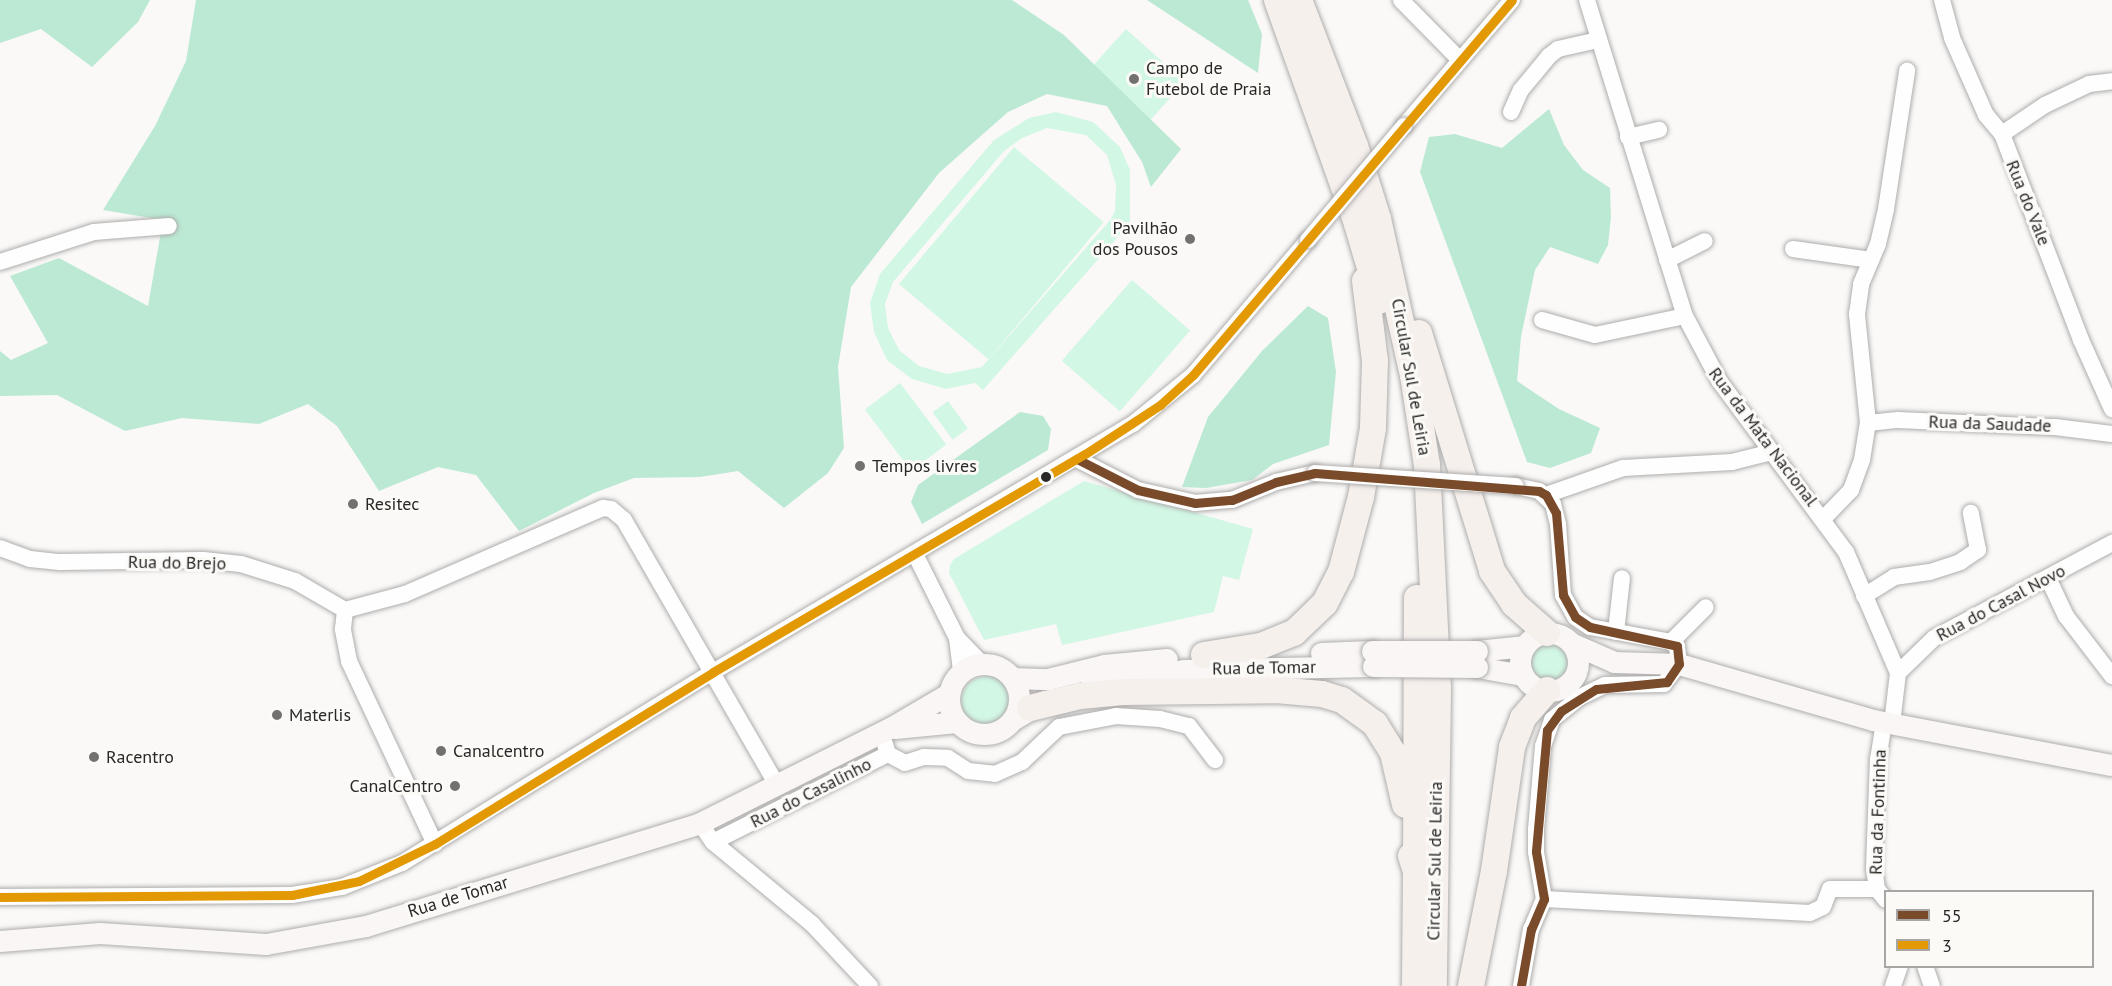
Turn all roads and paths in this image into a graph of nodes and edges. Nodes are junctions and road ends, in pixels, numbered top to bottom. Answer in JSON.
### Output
{"nodes":[{"id":1,"x":1277,"y":0,"type":"edge"},
{"id":2,"x":1299,"y":0,"type":"edge"},
{"id":3,"x":1401,"y":0,"type":"edge"},
{"id":4,"x":1512,"y":0,"type":"edge"},
{"id":5,"x":1942,"y":0,"type":"edge"},
{"id":6,"x":1586,"y":2,"type":"edge"},
{"id":7,"x":1598,"y":40,"type":"junction"},
{"id":8,"x":1460,"y":60,"type":"junction"},
{"id":9,"x":1907,"y":71,"type":"dead end"},
{"id":10,"x":2112,"y":81,"type":"edge"},
{"id":11,"x":1511,"y":112,"type":"dead end"},
{"id":12,"x":1659,"y":130,"type":"dead end"},
{"id":13,"x":2002,"y":134,"type":"junction"},
{"id":14,"x":1628,"y":137,"type":"junction"},
{"id":15,"x":1367,"y":221,"type":"junction"},
{"id":16,"x":169,"y":226,"type":"dead end"},
{"id":17,"x":1705,"y":241,"type":"dead end"},
{"id":18,"x":1793,"y":249,"type":"dead end"},
{"id":19,"x":1667,"y":260,"type":"junction"},
{"id":20,"x":1871,"y":260,"type":"junction"},
{"id":21,"x":0,"y":262,"type":"edge"},
{"id":22,"x":1685,"y":316,"type":"junction"},
{"id":23,"x":1542,"y":320,"type":"dead end"},
{"id":24,"x":2112,"y":409,"type":"edge"},
{"id":25,"x":1868,"y":423,"type":"junction"},
{"id":26,"x":2112,"y":434,"type":"edge"},
{"id":27,"x":1772,"y":452,"type":"junction"},
{"id":28,"x":1077,"y":459,"type":"junction"},
{"id":29,"x":1546,"y":495,"type":"junction"},
{"id":30,"x":1971,"y":513,"type":"dead end"},
{"id":31,"x":1824,"y":518,"type":"junction"},
{"id":32,"x":2112,"y":543,"type":"edge"},
{"id":33,"x":0,"y":548,"type":"edge"},
{"id":34,"x":915,"y":554,"type":"junction"},
{"id":35,"x":1622,"y":578,"type":"dead end"},
{"id":36,"x":2048,"y":578,"type":"junction"},
{"id":37,"x":1863,"y":596,"type":"junction"},
{"id":38,"x":1706,"y":607,"type":"dead end"},
{"id":39,"x":345,"y":610,"type":"junction"},
{"id":40,"x":1616,"y":632,"type":"junction"},
{"id":41,"x":1547,"y":633,"type":"junction"},
{"id":42,"x":957,"y":638,"type":"junction"},
{"id":43,"x":1671,"y":642,"type":"junction"},
{"id":44,"x":1571,"y":643,"type":"junction"},
{"id":45,"x":1525,"y":646,"type":"junction"},
{"id":46,"x":1204,"y":655,"type":"junction"},
{"id":47,"x":1372,"y":658,"type":"junction"},
{"id":48,"x":1477,"y":659,"type":"junction"},
{"id":49,"x":1614,"y":662,"type":"junction"},
{"id":50,"x":981,"y":664,"type":"junction"},
{"id":51,"x":1679,"y":664,"type":"junction"},
{"id":52,"x":712,"y":672,"type":"junction"},
{"id":53,"x":962,"y":673,"type":"junction"},
{"id":54,"x":1898,"y":673,"type":"junction"},
{"id":55,"x":1523,"y":675,"type":"junction"},
{"id":56,"x":2112,"y":676,"type":"edge"},
{"id":57,"x":1012,"y":678,"type":"junction"},
{"id":58,"x":1572,"y":678,"type":"junction"},
{"id":59,"x":1547,"y":690,"type":"junction"},
{"id":60,"x":950,"y":693,"type":"junction"},
{"id":61,"x":1022,"y":713,"type":"junction"},
{"id":62,"x":957,"y":722,"type":"junction"},
{"id":63,"x":1888,"y":723,"type":"junction"},
{"id":64,"x":886,"y":730,"type":"junction"},
{"id":65,"x":888,"y":754,"type":"junction"},
{"id":66,"x":1215,"y":760,"type":"dead end"},
{"id":67,"x":2112,"y":765,"type":"edge"},
{"id":68,"x":777,"y":785,"type":"junction"},
{"id":69,"x":700,"y":823,"type":"junction"},
{"id":70,"x":713,"y":842,"type":"junction"},
{"id":71,"x":435,"y":844,"type":"junction"},
{"id":72,"x":1416,"y":871,"type":"junction"},
{"id":73,"x":1881,"y":895,"type":"edge"},
{"id":74,"x":0,"y":897,"type":"edge"},
{"id":75,"x":1544,"y":898,"type":"junction"},
{"id":76,"x":0,"y":941,"type":"edge"},
{"id":77,"x":1899,"y":968,"type":"edge"},
{"id":78,"x":1926,"y":968,"type":"edge"},
{"id":79,"x":870,"y":986,"type":"edge"},
{"id":80,"x":1415,"y":986,"type":"edge"},
{"id":81,"x":1434,"y":986,"type":"edge"},
{"id":82,"x":1471,"y":986,"type":"edge"},
{"id":83,"x":1521,"y":986,"type":"edge"},
{"id":84,"x":1893,"y":986,"type":"edge"},
{"id":85,"x":1932,"y":986,"type":"edge"}],
"edges":[{"from":1,"to":15,"type":"highway","name":"Circular Sul de Leiria"},
{"from":2,"to":15,"type":"highway","name":"Circular Sul de Leiria"},
{"from":3,"to":8,"type":"street"},
{"from":4,"to":8,"type":"street"},
{"from":5,"to":13,"type":"street","name":"Rua do Vale"},
{"from":6,"to":7,"type":"street","name":"Rua da Mata Nacional"},
{"from":7,"to":11,"type":"street"},
{"from":7,"to":14,"type":"street","name":"Rua da Mata Nacional"},
{"from":8,"to":28,"type":"street","bridge":true},
{"from":9,"to":20,"type":"street"},
{"from":10,"to":13,"type":"street"},
{"from":12,"to":14,"type":"street"},
{"from":13,"to":24,"type":"street","name":"Rua do Vale"},
{"from":14,"to":19,"type":"street","name":"Rua da Mata Nacional"},
{"from":15,"to":41,"type":"highway"},
{"from":15,"to":46,"type":"highway"},
{"from":15,"to":72,"type":"highway","name":"Circular Sul de Leiria"},
{"from":15,"to":81,"type":"highway","name":"Circular Sul de Leiria"},
{"from":16,"to":21,"type":"street"},
{"from":17,"to":19,"type":"street"},
{"from":18,"to":20,"type":"street"},
{"from":19,"to":22,"type":"street","name":"Rua da Mata Nacional"},
{"from":20,"to":25,"type":"street"},
{"from":22,"to":23,"type":"street"},
{"from":22,"to":27,"type":"street","name":"Rua da Mata Nacional"},
{"from":25,"to":26,"type":"street","name":"Rua da Saudade"},
{"from":25,"to":31,"type":"street"},
{"from":27,"to":29,"type":"street"},
{"from":27,"to":31,"type":"street","name":"Rua da Mata Nacional"},
{"from":28,"to":29,"type":"street","bridge":true},
{"from":28,"to":34,"type":"street"},
{"from":29,"to":40,"type":"street"},
{"from":30,"to":37,"type":"street"},
{"from":31,"to":37,"type":"street","name":"Rua da Mata Nacional"},
{"from":32,"to":36,"type":"street","name":"Rua do Casal Novo"},
{"from":33,"to":39,"type":"street","name":"Rua do Brejo"},
{"from":34,"to":42,"type":"street"},
{"from":34,"to":52,"type":"street"},
{"from":35,"to":40,"type":"street"},
{"from":36,"to":54,"type":"street","name":"Rua do Casal Novo"},
{"from":36,"to":56,"type":"street"},
{"from":37,"to":54,"type":"street","name":"Rua da Mata Nacional"},
{"from":38,"to":43,"type":"street"},
{"from":39,"to":52,"type":"street"},
{"from":39,"to":71,"type":"street"},
{"from":40,"to":43,"type":"street"},
{"from":41,"to":44,"type":"main road"},
{"from":41,"to":45,"type":"main road","name":"Rua de Tomar"},
{"from":42,"to":50,"type":"street"},
{"from":42,"to":53,"type":"street"},
{"from":43,"to":51,"type":"street"},
{"from":44,"to":49,"type":"main road"},
{"from":44,"to":58,"type":"main road"},
{"from":45,"to":48,"type":"main road","name":"Rua de Tomar"},
{"from":45,"to":55,"type":"main road"},
{"from":46,"to":47,"type":"main road","name":"Rua de Tomar"},
{"from":46,"to":57,"type":"main road","name":"Rua de Tomar"},
{"from":47,"to":48,"type":"main road","name":"Rua de Tomar","bridge":true},
{"from":47,"to":61,"type":"main road","name":"Rua de Tomar"},
{"from":48,"to":55,"type":"main road","name":"Rua de Tomar"},
{"from":49,"to":51,"type":"main road"},
{"from":49,"to":58,"type":"main road"},
{"from":50,"to":53,"type":"main road"},
{"from":50,"to":57,"type":"main road","name":"Rua de Tomar"},
{"from":51,"to":63,"type":"main road"},
{"from":51,"to":75,"type":"street"},
{"from":52,"to":68,"type":"street"},
{"from":52,"to":71,"type":"street"},
{"from":53,"to":60,"type":"main road","name":"Rua de Tomar"},
{"from":54,"to":63,"type":"street"},
{"from":55,"to":59,"type":"main road","name":"Rua de Tomar"},
{"from":57,"to":61,"type":"main road"},
{"from":58,"to":59,"type":"main road"},
{"from":59,"to":82,"type":"highway"},
{"from":60,"to":62,"type":"main road"},
{"from":60,"to":64,"type":"main road","name":"Rua de Tomar"},
{"from":61,"to":62,"type":"main road","name":"Rua de Tomar"},
{"from":61,"to":72,"type":"highway"},
{"from":62,"to":64,"type":"main road","name":"Rua de Tomar"},
{"from":63,"to":67,"type":"main road"},
{"from":63,"to":73,"type":"street","name":"Rua da Fontinha"},
{"from":64,"to":65,"type":"street","name":"Rua do Casalinho"},
{"from":64,"to":68,"type":"main road","name":"Rua de Tomar"},
{"from":65,"to":66,"type":"street"},
{"from":65,"to":70,"type":"street","name":"Rua do Casalinho"},
{"from":68,"to":69,"type":"main road","name":"Rua de Tomar"},
{"from":69,"to":70,"type":"street"},
{"from":69,"to":76,"type":"main road","name":"Rua de Tomar"},
{"from":70,"to":79,"type":"street"},
{"from":71,"to":74,"type":"street"},
{"from":72,"to":80,"type":"highway","name":"Circular Sul de Leiria"},
{"from":73,"to":75,"type":"street"},
{"from":75,"to":83,"type":"street"},
{"from":77,"to":84,"type":"street"},
{"from":78,"to":85,"type":"street"}]}
